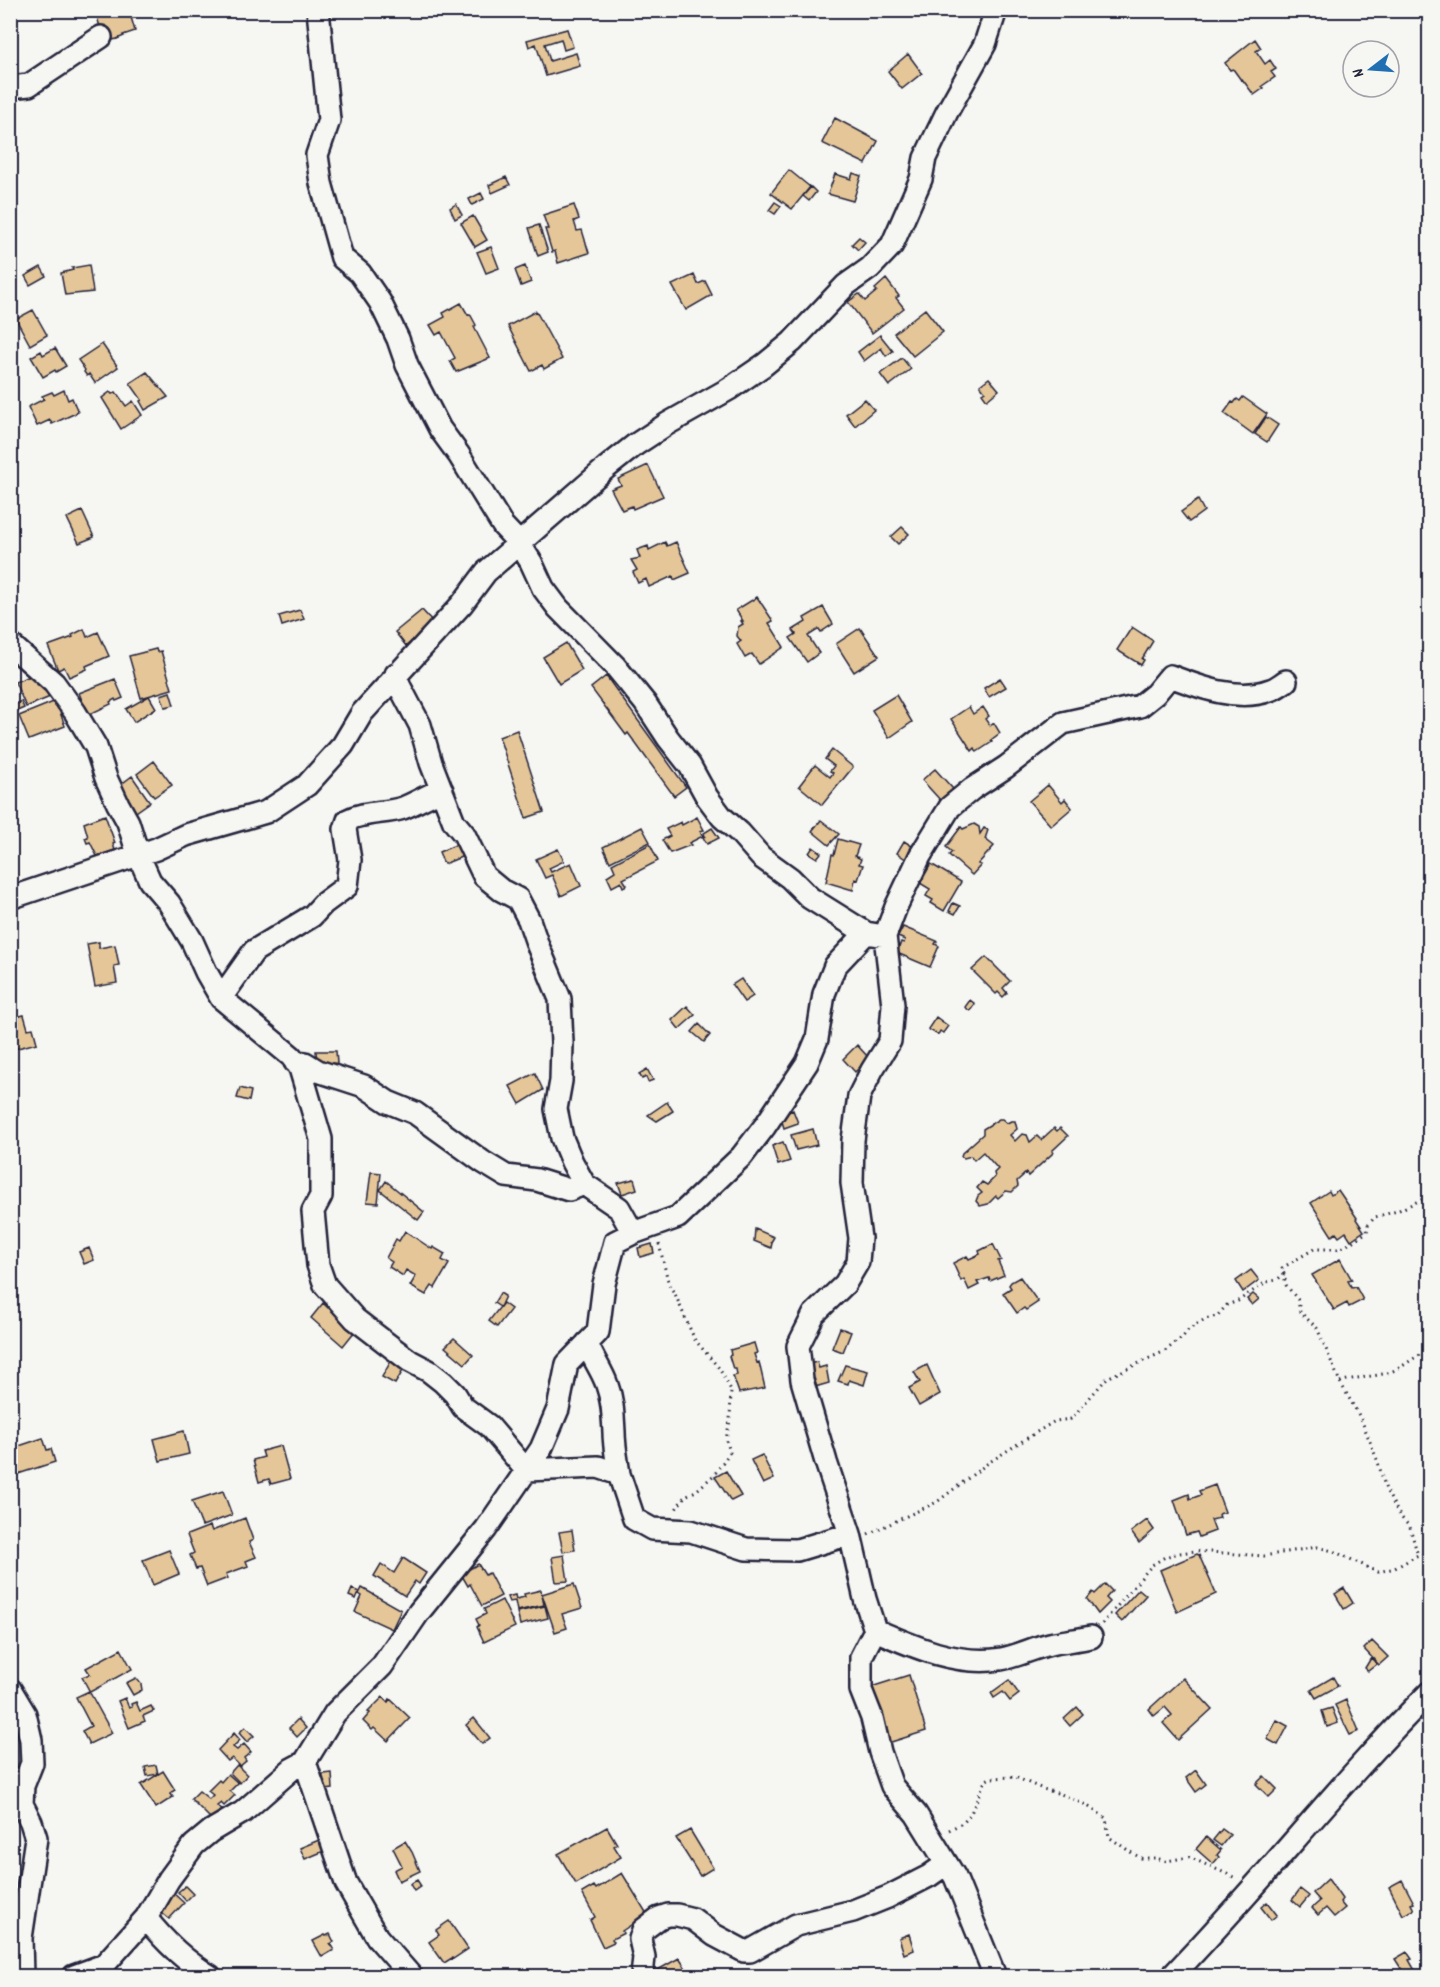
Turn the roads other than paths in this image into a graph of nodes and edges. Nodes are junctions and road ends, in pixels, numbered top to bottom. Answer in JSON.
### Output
{"nodes":[{"id":1,"x":318,"y":10,"type":"edge"},
{"id":2,"x":996,"y":10,"type":"edge"},
{"id":3,"x":101,"y":37,"type":"dead end"},
{"id":4,"x":10,"y":87,"type":"edge"},
{"id":5,"x":519,"y":543,"type":"junction"},
{"id":6,"x":10,"y":644,"type":"edge"},
{"id":7,"x":396,"y":674,"type":"junction"},
{"id":8,"x":1286,"y":681,"type":"dead end"},
{"id":9,"x":442,"y":790,"type":"junction"},
{"id":10,"x":138,"y":854,"type":"junction"},
{"id":11,"x":10,"y":898,"type":"edge"},
{"id":12,"x":846,"y":919,"type":"junction"},
{"id":13,"x":876,"y":934,"type":"junction"},
{"id":14,"x":844,"y":955,"type":"junction"},
{"id":15,"x":221,"y":998,"type":"junction"},
{"id":16,"x":295,"y":1062,"type":"junction"},
{"id":17,"x":584,"y":1184,"type":"junction"},
{"id":18,"x":643,"y":1229,"type":"junction"},
{"id":19,"x":587,"y":1343,"type":"junction"},
{"id":20,"x":526,"y":1470,"type":"junction"},
{"id":21,"x":619,"y":1474,"type":"junction"},
{"id":22,"x":851,"y":1537,"type":"junction"},
{"id":23,"x":875,"y":1630,"type":"junction"},
{"id":24,"x":1091,"y":1637,"type":"road end"},
{"id":25,"x":10,"y":1689,"type":"edge"},
{"id":26,"x":1430,"y":1692,"type":"edge"},
{"id":27,"x":305,"y":1762,"type":"junction"},
{"id":28,"x":948,"y":1866,"type":"junction"},
{"id":29,"x":146,"y":1918,"type":"junction"},
{"id":30,"x":22,"y":1977,"type":"edge"},
{"id":31,"x":74,"y":1977,"type":"edge"},
{"id":32,"x":210,"y":1977,"type":"edge"},
{"id":33,"x":411,"y":1977,"type":"edge"},
{"id":34,"x":642,"y":1977,"type":"edge"},
{"id":35,"x":995,"y":1977,"type":"edge"},
{"id":36,"x":1172,"y":1977,"type":"edge"}],
"edges":[{"from":1,"to":5,"type":"street"},
{"from":2,"to":5,"type":"street"},
{"from":3,"to":4,"type":"street"},
{"from":5,"to":7,"type":"street"},
{"from":5,"to":12,"type":"street"},
{"from":6,"to":10,"type":"street"},
{"from":7,"to":9,"type":"street"},
{"from":7,"to":10,"type":"street"},
{"from":8,"to":13,"type":"street"},
{"from":9,"to":15,"type":"street"},
{"from":9,"to":17,"type":"street"},
{"from":10,"to":11,"type":"street"},
{"from":10,"to":15,"type":"street"},
{"from":12,"to":13,"type":"street"},
{"from":12,"to":14,"type":"street"},
{"from":13,"to":14,"type":"street"},
{"from":13,"to":22,"type":"street"},
{"from":14,"to":18,"type":"street"},
{"from":15,"to":16,"type":"street"},
{"from":16,"to":17,"type":"street"},
{"from":16,"to":20,"type":"street"},
{"from":17,"to":18,"type":"street"},
{"from":18,"to":19,"type":"street"},
{"from":19,"to":20,"type":"street"},
{"from":19,"to":21,"type":"street"},
{"from":20,"to":21,"type":"street"},
{"from":20,"to":27,"type":"street"},
{"from":21,"to":22,"type":"street"},
{"from":22,"to":23,"type":"street"},
{"from":23,"to":24,"type":"street"},
{"from":23,"to":28,"type":"street"},
{"from":25,"to":30,"type":"street"},
{"from":26,"to":36,"type":"street"},
{"from":27,"to":29,"type":"street"},
{"from":27,"to":33,"type":"street"},
{"from":28,"to":34,"type":"street"},
{"from":28,"to":35,"type":"street"},
{"from":29,"to":31,"type":"street"},
{"from":29,"to":32,"type":"street"}]}
